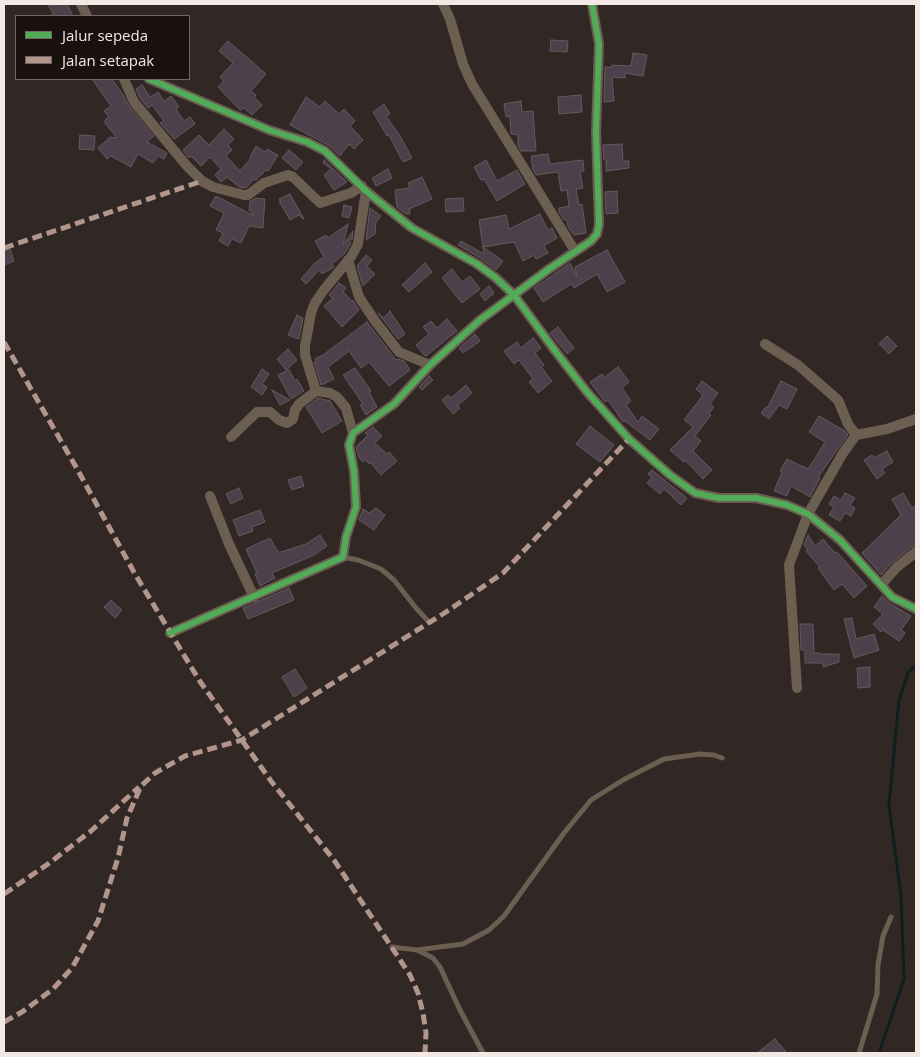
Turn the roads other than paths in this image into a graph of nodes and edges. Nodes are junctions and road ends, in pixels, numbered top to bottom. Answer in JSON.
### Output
{"nodes":[{"id":1,"x":443,"y":4,"type":"edge"},
{"id":2,"x":592,"y":4,"type":"edge"},
{"id":3,"x":124,"y":80,"type":"edge"},
{"id":4,"x":151,"y":80,"type":"edge"},
{"id":5,"x":364,"y":189,"type":"junction"},
{"id":6,"x":575,"y":251,"type":"junction"},
{"id":7,"x":348,"y":260,"type":"junction"},
{"id":8,"x":514,"y":295,"type":"junction"},
{"id":9,"x":765,"y":344,"type":"dead end"},
{"id":10,"x":430,"y":365,"type":"junction"},
{"id":11,"x":316,"y":390,"type":"junction"},
{"id":12,"x":916,"y":419,"type":"edge"},
{"id":13,"x":353,"y":433,"type":"junction"},
{"id":14,"x":856,"y":435,"type":"junction"},
{"id":15,"x":231,"y":438,"type":"dead end"},
{"id":16,"x":210,"y":496,"type":"dead end"},
{"id":17,"x":808,"y":514,"type":"junction"},
{"id":18,"x":916,"y":552,"type":"edge"},
{"id":19,"x":343,"y":557,"type":"junction"},
{"id":20,"x":881,"y":585,"type":"junction"},
{"id":21,"x":254,"y":597,"type":"junction"},
{"id":22,"x":916,"y":609,"type":"edge"},
{"id":23,"x":429,"y":622,"type":"dead end"},
{"id":24,"x":170,"y":634,"type":"dead end"},
{"id":25,"x":797,"y":688,"type":"dead end"},
{"id":26,"x":722,"y":758,"type":"dead end"},
{"id":27,"x":891,"y":918,"type":"dead end"},
{"id":28,"x":392,"y":947,"type":"dead end"},
{"id":29,"x":417,"y":950,"type":"junction"},
{"id":30,"x":483,"y":1053,"type":"edge"},
{"id":31,"x":859,"y":1053,"type":"edge"}],
"edges":[{"from":1,"to":6,"type":"street"},
{"from":2,"to":6,"type":"street"},
{"from":3,"to":5,"type":"street"},
{"from":4,"to":5,"type":"street"},
{"from":5,"to":7,"type":"street"},
{"from":5,"to":8,"type":"street"},
{"from":6,"to":8,"type":"street"},
{"from":7,"to":10,"type":"street"},
{"from":7,"to":11,"type":"street"},
{"from":8,"to":10,"type":"street"},
{"from":8,"to":17,"type":"street"},
{"from":9,"to":14,"type":"street"},
{"from":10,"to":13,"type":"street"},
{"from":11,"to":13,"type":"street"},
{"from":11,"to":15,"type":"street"},
{"from":12,"to":14,"type":"street"},
{"from":13,"to":19,"type":"street"},
{"from":14,"to":17,"type":"street"},
{"from":16,"to":21,"type":"street"},
{"from":17,"to":20,"type":"street"},
{"from":17,"to":25,"type":"street"},
{"from":18,"to":20,"type":"street"},
{"from":19,"to":21,"type":"street"},
{"from":19,"to":23,"type":"lane"},
{"from":20,"to":22,"type":"street"},
{"from":21,"to":24,"type":"street"},
{"from":26,"to":29,"type":"lane"},
{"from":27,"to":31,"type":"lane"},
{"from":28,"to":29,"type":"lane"},
{"from":29,"to":30,"type":"lane"}]}
